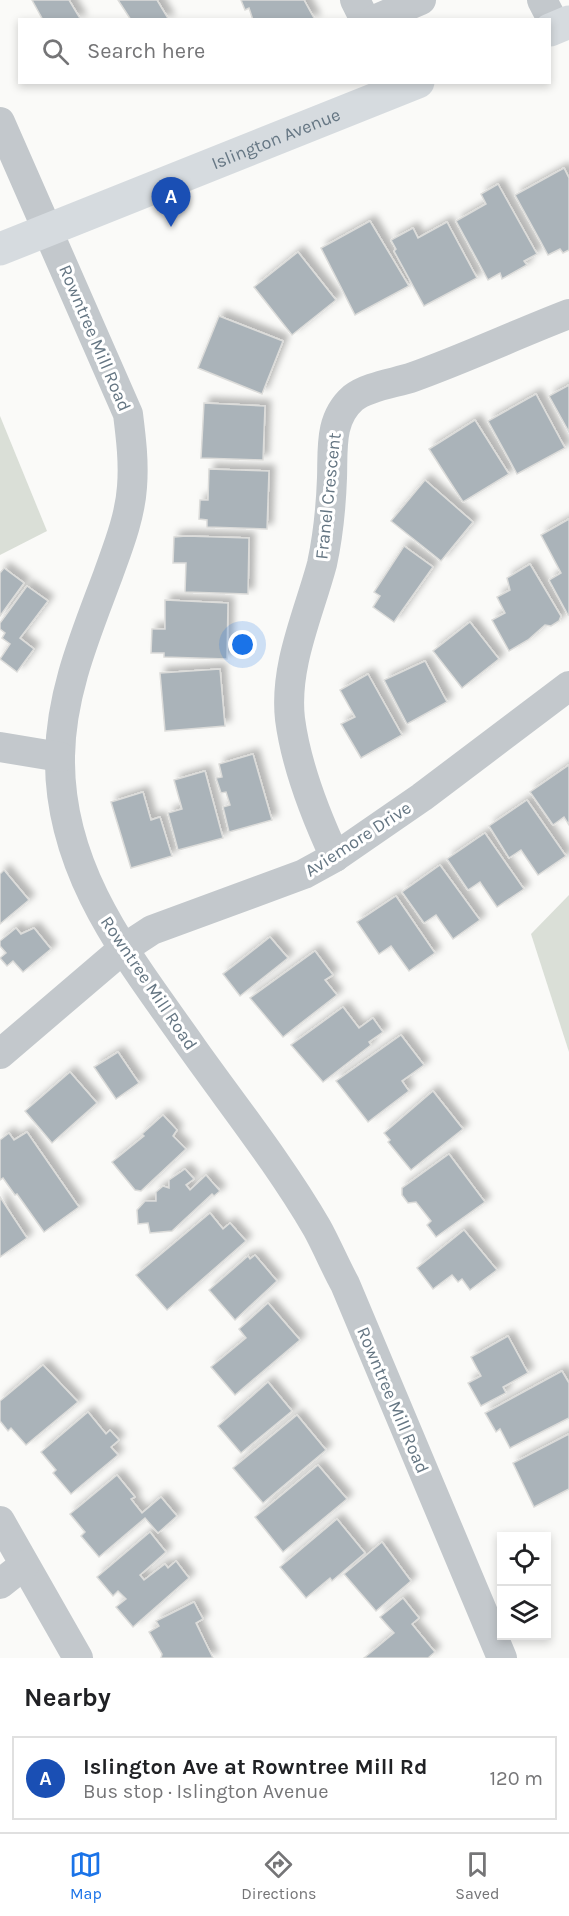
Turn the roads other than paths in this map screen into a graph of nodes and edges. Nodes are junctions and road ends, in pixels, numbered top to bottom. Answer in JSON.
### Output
{"nodes":[{"id":1,"x":355,"y":0,"type":"edge"},
{"id":2,"x":421,"y":0,"type":"edge"},
{"id":3,"x":364,"y":18,"type":"edge"},
{"id":4,"x":379,"y":18,"type":"edge"},
{"id":5,"x":406,"y":85,"type":"edge"},
{"id":6,"x":0,"y":122,"type":"edge"},
{"id":7,"x":49,"y":230,"type":"junction"},
{"id":8,"x":0,"y":249,"type":"edge"},
{"id":9,"x":569,"y":314,"type":"edge"},
{"id":10,"x":569,"y":686,"type":"edge"},
{"id":11,"x":0,"y":747,"type":"edge"},
{"id":12,"x":60,"y":757,"type":"junction"},
{"id":13,"x":335,"y":857,"type":"junction"},
{"id":14,"x":123,"y":949,"type":"junction"},
{"id":15,"x":0,"y":1054,"type":"edge"},
{"id":16,"x":0,"y":1521,"type":"edge"},
{"id":17,"x":24,"y":1565,"type":"junction"},
{"id":18,"x":0,"y":1584,"type":"edge"},
{"id":19,"x":78,"y":1658,"type":"edge"},
{"id":20,"x":502,"y":1658,"type":"edge"}],
"edges":[{"from":1,"to":3,"type":"street"},
{"from":2,"to":4,"type":"street"},
{"from":5,"to":7,"type":"main road","name":"Islington Avenue"},
{"from":6,"to":7,"type":"street","name":"Rowntree Mill Road"},
{"from":7,"to":8,"type":"main road","name":"Islington Avenue"},
{"from":7,"to":12,"type":"street","name":"Rowntree Mill Road"},
{"from":9,"to":13,"type":"street","name":"Franel Crescent"},
{"from":10,"to":13,"type":"street","name":"Aviemore Drive"},
{"from":11,"to":12,"type":"street"},
{"from":12,"to":14,"type":"street","name":"Rowntree Mill Road"},
{"from":13,"to":14,"type":"street","name":"Aviemore Drive"},
{"from":14,"to":15,"type":"street","name":"Aviemore Drive"},
{"from":14,"to":20,"type":"street","name":"Rowntree Mill Road"},
{"from":16,"to":17,"type":"street"},
{"from":17,"to":18,"type":"street"},
{"from":17,"to":19,"type":"street"}]}
